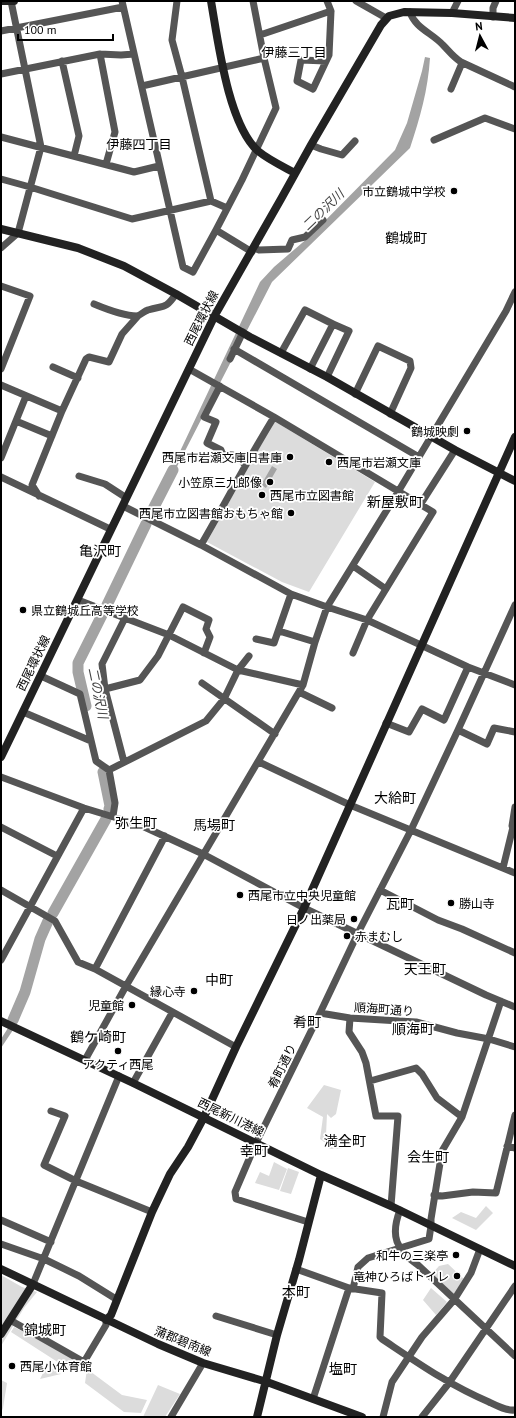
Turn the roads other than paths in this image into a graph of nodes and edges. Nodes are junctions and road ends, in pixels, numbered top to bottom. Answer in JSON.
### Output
{"nodes":[{"id":1,"x":1,"y":1,"type":"edge"},
{"id":2,"x":12,"y":1,"type":"edge"},
{"id":3,"x":177,"y":1,"type":"edge"},
{"id":4,"x":211,"y":1,"type":"edge"},
{"id":5,"x":253,"y":1,"type":"edge"},
{"id":6,"x":327,"y":1,"type":"edge"},
{"id":7,"x":356,"y":1,"type":"edge"},
{"id":8,"x":458,"y":1,"type":"edge"},
{"id":9,"x":496,"y":1,"type":"edge"},
{"id":10,"x":123,"y":4,"type":"edge"},
{"id":11,"x":330,"y":11,"type":"junction"},
{"id":12,"x":410,"y":12,"type":"junction"},
{"id":13,"x":452,"y":13,"type":"junction"},
{"id":14,"x":493,"y":17,"type":"junction"},
{"id":15,"x":386,"y":18,"type":"junction"},
{"id":16,"x":515,"y":18,"type":"edge"},
{"id":17,"x":17,"y":28,"type":"junction"},
{"id":18,"x":1,"y":31,"type":"edge"},
{"id":19,"x":260,"y":35,"type":"junction"},
{"id":20,"x":100,"y":54,"type":"junction"},
{"id":21,"x":134,"y":54,"type":"junction"},
{"id":22,"x":264,"y":58,"type":"junction"},
{"id":23,"x":62,"y":61,"type":"junction"},
{"id":24,"x":326,"y":61,"type":"junction"},
{"id":25,"x":462,"y":63,"type":"junction"},
{"id":26,"x":25,"y":68,"type":"junction"},
{"id":27,"x":224,"y":68,"type":"junction"},
{"id":28,"x":1,"y":74,"type":"edge"},
{"id":29,"x":182,"y":77,"type":"junction"},
{"id":30,"x":142,"y":86,"type":"junction"},
{"id":31,"x":515,"y":87,"type":"edge"},
{"id":32,"x":451,"y":89,"type":"dead end"},
{"id":33,"x":515,"y":129,"type":"edge"},
{"id":34,"x":1,"y":137,"type":"edge"},
{"id":35,"x":434,"y":140,"type":"dead end"},
{"id":36,"x":354,"y":141,"type":"dead end"},
{"id":37,"x":311,"y":145,"type":"junction"},
{"id":38,"x":41,"y":147,"type":"junction"},
{"id":39,"x":257,"y":150,"type":"junction"},
{"id":40,"x":74,"y":156,"type":"junction"},
{"id":41,"x":106,"y":164,"type":"junction"},
{"id":42,"x":159,"y":166,"type":"junction"},
{"id":43,"x":295,"y":173,"type":"junction"},
{"id":44,"x":1,"y":179,"type":"edge"},
{"id":45,"x":30,"y":187,"type":"junction"},
{"id":46,"x":211,"y":201,"type":"junction"},
{"id":47,"x":227,"y":208,"type":"junction"},
{"id":48,"x":170,"y":210,"type":"junction"},
{"id":49,"x":323,"y":220,"type":"dead end"},
{"id":50,"x":1,"y":229,"type":"edge"},
{"id":51,"x":216,"y":230,"type":"junction"},
{"id":52,"x":18,"y":233,"type":"junction"},
{"id":53,"x":1,"y":248,"type":"edge"},
{"id":54,"x":253,"y":250,"type":"junction"},
{"id":55,"x":1,"y":286,"type":"edge"},
{"id":56,"x":515,"y":292,"type":"edge"},
{"id":57,"x":176,"y":294,"type":"junction"},
{"id":58,"x":94,"y":304,"type":"dead end"},
{"id":59,"x":214,"y":315,"type":"junction"},
{"id":60,"x":138,"y":316,"type":"junction"},
{"id":61,"x":333,"y":324,"type":"junction"},
{"id":62,"x":246,"y":334,"type":"junction"},
{"id":63,"x":234,"y":350,"type":"junction"},
{"id":64,"x":281,"y":354,"type":"junction"},
{"id":65,"x":230,"y":359,"type":"dead end"},
{"id":66,"x":53,"y":367,"type":"dead end"},
{"id":67,"x":1,"y":369,"type":"edge"},
{"id":68,"x":189,"y":369,"type":"junction"},
{"id":69,"x":310,"y":369,"type":"junction"},
{"id":70,"x":327,"y":377,"type":"junction"},
{"id":71,"x":78,"y":378,"type":"junction"},
{"id":72,"x":1,"y":385,"type":"edge"},
{"id":73,"x":220,"y":386,"type":"junction"},
{"id":74,"x":355,"y":394,"type":"junction"},
{"id":75,"x":26,"y":396,"type":"junction"},
{"id":76,"x":62,"y":411,"type":"junction"},
{"id":77,"x":390,"y":414,"type":"junction"},
{"id":78,"x":274,"y":417,"type":"junction"},
{"id":79,"x":16,"y":421,"type":"junction"},
{"id":80,"x":52,"y":436,"type":"junction"},
{"id":81,"x":431,"y":436,"type":"junction"},
{"id":82,"x":515,"y":437,"type":"edge"},
{"id":83,"x":455,"y":450,"type":"junction"},
{"id":84,"x":419,"y":457,"type":"junction"},
{"id":85,"x":1,"y":458,"type":"edge"},
{"id":86,"x":245,"y":465,"type":"junction"},
{"id":87,"x":498,"y":473,"type":"junction"},
{"id":88,"x":79,"y":476,"type":"dead end"},
{"id":89,"x":1,"y":477,"type":"edge"},
{"id":90,"x":515,"y":481,"type":"edge"},
{"id":91,"x":398,"y":492,"type":"junction"},
{"id":92,"x":39,"y":496,"type":"junction"},
{"id":93,"x":124,"y":502,"type":"junction"},
{"id":94,"x":420,"y":505,"type":"junction"},
{"id":95,"x":110,"y":529,"type":"junction"},
{"id":96,"x":201,"y":545,"type":"junction"},
{"id":97,"x":353,"y":566,"type":"junction"},
{"id":98,"x":386,"y":588,"type":"junction"},
{"id":99,"x":291,"y":594,"type":"junction"},
{"id":100,"x":78,"y":600,"type":"junction"},
{"id":101,"x":515,"y":605,"type":"edge"},
{"id":102,"x":327,"y":607,"type":"junction"},
{"id":103,"x":125,"y":618,"type":"junction"},
{"id":104,"x":367,"y":620,"type":"junction"},
{"id":105,"x":279,"y":631,"type":"junction"},
{"id":106,"x":169,"y":636,"type":"junction"},
{"id":107,"x":256,"y":639,"type":"dead end"},
{"id":108,"x":315,"y":642,"type":"junction"},
{"id":109,"x":421,"y":644,"type":"junction"},
{"id":110,"x":204,"y":653,"type":"junction"},
{"id":111,"x":354,"y":653,"type":"dead end"},
{"id":112,"x":249,"y":656,"type":"dead end"},
{"id":113,"x":468,"y":667,"type":"junction"},
{"id":114,"x":238,"y":670,"type":"junction"},
{"id":115,"x":484,"y":673,"type":"junction"},
{"id":116,"x":40,"y":676,"type":"junction"},
{"id":117,"x":202,"y":683,"type":"dead end"},
{"id":118,"x":303,"y":685,"type":"junction"},
{"id":119,"x":515,"y":685,"type":"edge"},
{"id":120,"x":105,"y":689,"type":"junction"},
{"id":121,"x":299,"y":692,"type":"junction"},
{"id":122,"x":224,"y":699,"type":"junction"},
{"id":123,"x":332,"y":708,"type":"dead end"},
{"id":124,"x":23,"y":712,"type":"junction"},
{"id":125,"x":386,"y":723,"type":"junction"},
{"id":126,"x":458,"y":730,"type":"junction"},
{"id":127,"x":515,"y":732,"type":"edge"},
{"id":128,"x":275,"y":734,"type":"junction"},
{"id":129,"x":91,"y":741,"type":"junction"},
{"id":130,"x":1,"y":757,"type":"edge"},
{"id":131,"x":124,"y":762,"type":"junction"},
{"id":132,"x":258,"y":762,"type":"junction"},
{"id":133,"x":109,"y":770,"type":"junction"},
{"id":134,"x":1,"y":777,"type":"edge"},
{"id":135,"x":350,"y":805,"type":"junction"},
{"id":136,"x":515,"y":807,"type":"edge"},
{"id":137,"x":84,"y":808,"type":"junction"},
{"id":138,"x":113,"y":816,"type":"junction"},
{"id":139,"x":1,"y":827,"type":"edge"},
{"id":140,"x":411,"y":830,"type":"junction"},
{"id":141,"x":165,"y":836,"type":"junction"},
{"id":142,"x":203,"y":854,"type":"junction"},
{"id":143,"x":57,"y":856,"type":"junction"},
{"id":144,"x":503,"y":868,"type":"junction"},
{"id":145,"x":515,"y":873,"type":"edge"},
{"id":146,"x":1,"y":890,"type":"edge"},
{"id":147,"x":380,"y":890,"type":"junction"},
{"id":148,"x":31,"y":906,"type":"junction"},
{"id":149,"x":304,"y":908,"type":"junction"},
{"id":150,"x":358,"y":933,"type":"junction"},
{"id":151,"x":515,"y":953,"type":"edge"},
{"id":152,"x":2,"y":957,"type":"edge"},
{"id":153,"x":95,"y":968,"type":"junction"},
{"id":154,"x":126,"y":986,"type":"junction"},
{"id":155,"x":501,"y":1001,"type":"junction"},
{"id":156,"x":515,"y":1007,"type":"edge"},
{"id":157,"x":172,"y":1012,"type":"junction"},
{"id":158,"x":320,"y":1013,"type":"junction"},
{"id":159,"x":350,"y":1018,"type":"junction"},
{"id":160,"x":1,"y":1021,"type":"edge"},
{"id":161,"x":489,"y":1039,"type":"junction"},
{"id":162,"x":515,"y":1047,"type":"edge"},
{"id":163,"x":236,"y":1048,"type":"junction"},
{"id":164,"x":85,"y":1060,"type":"junction"},
{"id":165,"x":119,"y":1076,"type":"junction"},
{"id":166,"x":370,"y":1081,"type":"junction"},
{"id":167,"x":133,"y":1083,"type":"junction"},
{"id":168,"x":51,"y":1111,"type":"dead end"},
{"id":169,"x":515,"y":1115,"type":"edge"},
{"id":170,"x":462,"y":1117,"type":"junction"},
{"id":171,"x":204,"y":1118,"type":"junction"},
{"id":172,"x":256,"y":1143,"type":"junction"},
{"id":173,"x":507,"y":1146,"type":"junction"},
{"id":174,"x":515,"y":1148,"type":"edge"},
{"id":175,"x":321,"y":1175,"type":"junction"},
{"id":176,"x":76,"y":1181,"type":"junction"},
{"id":177,"x":434,"y":1195,"type":"junction"},
{"id":178,"x":391,"y":1206,"type":"junction"},
{"id":179,"x":400,"y":1210,"type":"junction"},
{"id":180,"x":152,"y":1212,"type":"junction"},
{"id":181,"x":1,"y":1220,"type":"edge"},
{"id":182,"x":308,"y":1222,"type":"junction"},
{"id":183,"x":431,"y":1226,"type":"junction"},
{"id":184,"x":51,"y":1242,"type":"junction"},
{"id":185,"x":1,"y":1244,"type":"edge"},
{"id":186,"x":399,"y":1248,"type":"junction"},
{"id":187,"x":480,"y":1249,"type":"junction"},
{"id":188,"x":44,"y":1259,"type":"junction"},
{"id":189,"x":515,"y":1266,"type":"edge"},
{"id":190,"x":1,"y":1269,"type":"edge"},
{"id":191,"x":296,"y":1269,"type":"junction"},
{"id":192,"x":33,"y":1284,"type":"junction"},
{"id":193,"x":515,"y":1286,"type":"edge"},
{"id":194,"x":351,"y":1288,"type":"junction"},
{"id":195,"x":116,"y":1299,"type":"junction"},
{"id":196,"x":454,"y":1300,"type":"junction"},
{"id":197,"x":216,"y":1316,"type":"dead end"},
{"id":198,"x":10,"y":1320,"type":"junction"},
{"id":199,"x":106,"y":1320,"type":"junction"},
{"id":200,"x":485,"y":1330,"type":"junction"},
{"id":201,"x":1,"y":1334,"type":"edge"},
{"id":202,"x":277,"y":1335,"type":"junction"},
{"id":203,"x":515,"y":1356,"type":"edge"},
{"id":204,"x":409,"y":1357,"type":"junction"},
{"id":205,"x":203,"y":1363,"type":"junction"},
{"id":206,"x":266,"y":1382,"type":"junction"},
{"id":207,"x":449,"y":1383,"type":"junction"},
{"id":208,"x":313,"y":1399,"type":"junction"},
{"id":209,"x":514,"y":1409,"type":"edge"},
{"id":210,"x":171,"y":1417,"type":"edge"},
{"id":211,"x":257,"y":1417,"type":"edge"},
{"id":212,"x":362,"y":1417,"type":"edge"},
{"id":213,"x":383,"y":1417,"type":"edge"},
{"id":214,"x":422,"y":1417,"type":"edge"},
{"id":215,"x":507,"y":1417,"type":"edge"}],
"edges":[{"from":1,"to":2,"type":"street"},
{"from":2,"to":17,"type":"street"},
{"from":3,"to":29,"type":"street"},
{"from":4,"to":27,"type":"street"},
{"from":5,"to":19,"type":"street"},
{"from":6,"to":11,"type":"street"},
{"from":7,"to":15,"type":"street"},
{"from":8,"to":13,"type":"street"},
{"from":9,"to":14,"type":"street"},
{"from":10,"to":17,"type":"street"},
{"from":10,"to":21,"type":"street"},
{"from":11,"to":19,"type":"street"},
{"from":11,"to":24,"type":"street"},
{"from":12,"to":13,"type":"street"},
{"from":12,"to":15,"type":"street"},
{"from":12,"to":25,"type":"street"},
{"from":13,"to":14,"type":"street"},
{"from":14,"to":16,"type":"street"},
{"from":15,"to":37,"type":"street","name":"西尾環状線"},
{"from":17,"to":18,"type":"street"},
{"from":17,"to":26,"type":"street"},
{"from":19,"to":22,"type":"street"},
{"from":20,"to":21,"type":"street"},
{"from":20,"to":23,"type":"street"},
{"from":20,"to":41,"type":"street"},
{"from":21,"to":30,"type":"street"},
{"from":22,"to":27,"type":"street"},
{"from":22,"to":39,"type":"street"},
{"from":23,"to":26,"type":"street"},
{"from":23,"to":40,"type":"street"},
{"from":24,"to":24,"type":"street"},
{"from":25,"to":31,"type":"street"},
{"from":25,"to":32,"type":"street"},
{"from":26,"to":28,"type":"street"},
{"from":26,"to":38,"type":"street"},
{"from":27,"to":29,"type":"street"},
{"from":27,"to":39,"type":"street"},
{"from":29,"to":30,"type":"street"},
{"from":29,"to":46,"type":"street"},
{"from":30,"to":42,"type":"street"},
{"from":33,"to":35,"type":"street"},
{"from":34,"to":38,"type":"street"},
{"from":36,"to":37,"type":"street"},
{"from":37,"to":43,"type":"street","name":"西尾環状線"},
{"from":38,"to":40,"type":"street"},
{"from":38,"to":45,"type":"street"},
{"from":39,"to":43,"type":"street"},
{"from":39,"to":47,"type":"street"},
{"from":40,"to":41,"type":"street"},
{"from":41,"to":42,"type":"street"},
{"from":42,"to":48,"type":"street"},
{"from":43,"to":54,"type":"street","name":"西尾環状線"},
{"from":44,"to":45,"type":"street"},
{"from":45,"to":48,"type":"street"},
{"from":45,"to":52,"type":"street"},
{"from":46,"to":47,"type":"street"},
{"from":46,"to":48,"type":"street"},
{"from":47,"to":51,"type":"street"},
{"from":48,"to":51,"type":"street"},
{"from":49,"to":54,"type":"street"},
{"from":50,"to":52,"type":"street"},
{"from":51,"to":54,"type":"street"},
{"from":52,"to":53,"type":"street"},
{"from":52,"to":57,"type":"street"},
{"from":54,"to":59,"type":"street","name":"西尾環状線"},
{"from":55,"to":67,"type":"street"},
{"from":56,"to":81,"type":"street"},
{"from":57,"to":59,"type":"street"},
{"from":57,"to":60,"type":"street"},
{"from":58,"to":60,"type":"street"},
{"from":59,"to":62,"type":"street"},
{"from":59,"to":68,"type":"street","name":"西尾環状線"},
{"from":60,"to":71,"type":"street"},
{"from":61,"to":64,"type":"street"},
{"from":61,"to":69,"type":"street"},
{"from":61,"to":70,"type":"street"},
{"from":62,"to":63,"type":"street"},
{"from":62,"to":64,"type":"street"},
{"from":63,"to":65,"type":"street"},
{"from":63,"to":84,"type":"street"},
{"from":64,"to":69,"type":"street"},
{"from":66,"to":71,"type":"street"},
{"from":68,"to":73,"type":"street"},
{"from":68,"to":93,"type":"street","name":"西尾環状線"},
{"from":69,"to":70,"type":"street"},
{"from":70,"to":74,"type":"street"},
{"from":71,"to":76,"type":"street"},
{"from":72,"to":75,"type":"street"},
{"from":73,"to":78,"type":"street"},
{"from":73,"to":86,"type":"street"},
{"from":74,"to":77,"type":"street"},
{"from":74,"to":77,"type":"street"},
{"from":75,"to":76,"type":"street"},
{"from":75,"to":79,"type":"street"},
{"from":76,"to":80,"type":"street"},
{"from":77,"to":81,"type":"street"},
{"from":78,"to":86,"type":"street"},
{"from":78,"to":91,"type":"street"},
{"from":79,"to":80,"type":"street"},
{"from":79,"to":85,"type":"street"},
{"from":80,"to":92,"type":"street"},
{"from":81,"to":83,"type":"street"},
{"from":81,"to":84,"type":"street"},
{"from":82,"to":87,"type":"street"},
{"from":83,"to":87,"type":"street"},
{"from":83,"to":94,"type":"street"},
{"from":84,"to":91,"type":"street"},
{"from":86,"to":96,"type":"street"},
{"from":87,"to":90,"type":"street"},
{"from":87,"to":109,"type":"street"},
{"from":88,"to":93,"type":"street"},
{"from":89,"to":92,"type":"street"},
{"from":91,"to":94,"type":"street"},
{"from":91,"to":97,"type":"street"},
{"from":92,"to":95,"type":"street"},
{"from":93,"to":95,"type":"street","name":"西尾環状線"},
{"from":93,"to":96,"type":"street"},
{"from":94,"to":98,"type":"street"},
{"from":95,"to":100,"type":"street","name":"西尾環状線"},
{"from":96,"to":99,"type":"street"},
{"from":97,"to":98,"type":"street"},
{"from":97,"to":102,"type":"street"},
{"from":98,"to":104,"type":"street"},
{"from":99,"to":102,"type":"street"},
{"from":99,"to":105,"type":"street"},
{"from":100,"to":103,"type":"street"},
{"from":100,"to":116,"type":"street","name":"西尾環状線"},
{"from":101,"to":115,"type":"street","name":"肴町通り"},
{"from":102,"to":104,"type":"street"},
{"from":102,"to":108,"type":"street"},
{"from":103,"to":106,"type":"street"},
{"from":103,"to":120,"type":"street"},
{"from":104,"to":109,"type":"street"},
{"from":104,"to":111,"type":"street"},
{"from":105,"to":107,"type":"street"},
{"from":105,"to":108,"type":"street"},
{"from":106,"to":110,"type":"street"},
{"from":106,"to":110,"type":"street"},
{"from":106,"to":120,"type":"street"},
{"from":108,"to":118,"type":"street"},
{"from":109,"to":113,"type":"street"},
{"from":109,"to":125,"type":"street"},
{"from":110,"to":114,"type":"street"},
{"from":112,"to":114,"type":"street"},
{"from":113,"to":115,"type":"street"},
{"from":113,"to":125,"type":"street"},
{"from":114,"to":118,"type":"street"},
{"from":114,"to":122,"type":"street"},
{"from":115,"to":119,"type":"street"},
{"from":115,"to":126,"type":"street","name":"肴町通り"},
{"from":116,"to":124,"type":"street","name":"西尾環状線"},
{"from":116,"to":129,"type":"street"},
{"from":117,"to":122,"type":"street"},
{"from":118,"to":121,"type":"street"},
{"from":120,"to":131,"type":"street"},
{"from":121,"to":123,"type":"street"},
{"from":121,"to":128,"type":"street"},
{"from":122,"to":128,"type":"street"},
{"from":122,"to":131,"type":"street"},
{"from":124,"to":129,"type":"street"},
{"from":124,"to":130,"type":"street","name":"西尾環状線"},
{"from":125,"to":135,"type":"street"},
{"from":126,"to":127,"type":"street"},
{"from":126,"to":140,"type":"street","name":"肴町通り"},
{"from":128,"to":132,"type":"street"},
{"from":129,"to":133,"type":"street"},
{"from":131,"to":133,"type":"street"},
{"from":132,"to":135,"type":"street"},
{"from":132,"to":142,"type":"street"},
{"from":133,"to":138,"type":"street"},
{"from":134,"to":137,"type":"street"},
{"from":135,"to":140,"type":"street"},
{"from":135,"to":149,"type":"street"},
{"from":136,"to":144,"type":"street"},
{"from":137,"to":138,"type":"street"},
{"from":137,"to":143,"type":"street"},
{"from":138,"to":141,"type":"street"},
{"from":139,"to":143,"type":"street"},
{"from":140,"to":144,"type":"street"},
{"from":140,"to":147,"type":"street","name":"肴町通り"},
{"from":141,"to":142,"type":"street"},
{"from":141,"to":153,"type":"street"},
{"from":142,"to":149,"type":"street"},
{"from":142,"to":154,"type":"street"},
{"from":143,"to":148,"type":"street"},
{"from":144,"to":145,"type":"street"},
{"from":146,"to":148,"type":"street"},
{"from":147,"to":150,"type":"street","name":"肴町通り"},
{"from":147,"to":151,"type":"street"},
{"from":148,"to":152,"type":"street"},
{"from":148,"to":153,"type":"street"},
{"from":149,"to":150,"type":"street"},
{"from":149,"to":163,"type":"street"},
{"from":150,"to":155,"type":"street"},
{"from":150,"to":158,"type":"street","name":"肴町通り"},
{"from":153,"to":154,"type":"street"},
{"from":154,"to":157,"type":"street"},
{"from":154,"to":164,"type":"street"},
{"from":155,"to":156,"type":"street"},
{"from":155,"to":161,"type":"street"},
{"from":157,"to":163,"type":"street"},
{"from":157,"to":167,"type":"street"},
{"from":158,"to":159,"type":"street","name":"順海町通り"},
{"from":158,"to":172,"type":"street","name":"肴町通り"},
{"from":159,"to":161,"type":"street","name":"順海町通り"},
{"from":159,"to":166,"type":"street"},
{"from":160,"to":164,"type":"street","name":"西尾新川港線"},
{"from":161,"to":162,"type":"street","name":"順海町通り"},
{"from":161,"to":170,"type":"street"},
{"from":163,"to":171,"type":"street"},
{"from":164,"to":165,"type":"street","name":"西尾新川港線"},
{"from":165,"to":167,"type":"street","name":"西尾新川港線"},
{"from":165,"to":176,"type":"street"},
{"from":166,"to":170,"type":"street"},
{"from":166,"to":178,"type":"street"},
{"from":167,"to":171,"type":"street","name":"西尾新川港線"},
{"from":168,"to":176,"type":"street"},
{"from":169,"to":173,"type":"street"},
{"from":170,"to":177,"type":"street"},
{"from":171,"to":172,"type":"street","name":"西尾新川港線"},
{"from":171,"to":180,"type":"street"},
{"from":172,"to":175,"type":"street","name":"西尾新川港線"},
{"from":172,"to":182,"type":"street","name":"肴町通り"},
{"from":173,"to":174,"type":"street"},
{"from":173,"to":177,"type":"street"},
{"from":175,"to":178,"type":"street","name":"西尾新川港線"},
{"from":175,"to":182,"type":"street"},
{"from":176,"to":180,"type":"street"},
{"from":176,"to":184,"type":"street"},
{"from":177,"to":183,"type":"street"},
{"from":178,"to":179,"type":"street","name":"西尾新川港線"},
{"from":179,"to":183,"type":"street","name":"西尾新川港線"},
{"from":179,"to":186,"type":"street"},
{"from":180,"to":195,"type":"street"},
{"from":181,"to":184,"type":"street"},
{"from":182,"to":191,"type":"street"},
{"from":183,"to":186,"type":"street"},
{"from":183,"to":187,"type":"street","name":"西尾新川港線"},
{"from":184,"to":188,"type":"street"},
{"from":185,"to":188,"type":"street"},
{"from":186,"to":194,"type":"street"},
{"from":186,"to":196,"type":"street"},
{"from":187,"to":189,"type":"street","name":"西尾新川港線"},
{"from":187,"to":196,"type":"street"},
{"from":188,"to":192,"type":"street"},
{"from":188,"to":195,"type":"street"},
{"from":190,"to":192,"type":"street","name":"蒲郡碧南線"},
{"from":191,"to":194,"type":"street"},
{"from":191,"to":202,"type":"street"},
{"from":192,"to":198,"type":"street"},
{"from":192,"to":199,"type":"street","name":"蒲郡碧南線"},
{"from":193,"to":200,"type":"street"},
{"from":194,"to":204,"type":"street"},
{"from":194,"to":208,"type":"street"},
{"from":195,"to":199,"type":"street"},
{"from":196,"to":200,"type":"street"},
{"from":196,"to":204,"type":"street"},
{"from":197,"to":202,"type":"street"},
{"from":198,"to":199,"type":"street"},
{"from":198,"to":201,"type":"street"},
{"from":199,"to":205,"type":"street","name":"蒲郡碧南線"},
{"from":200,"to":203,"type":"street"},
{"from":200,"to":207,"type":"street"},
{"from":202,"to":206,"type":"street"},
{"from":204,"to":207,"type":"street"},
{"from":204,"to":213,"type":"street"},
{"from":205,"to":206,"type":"street","name":"蒲郡碧南線"},
{"from":205,"to":210,"type":"street"},
{"from":206,"to":208,"type":"street","name":"蒲郡碧南線"},
{"from":206,"to":211,"type":"street"},
{"from":207,"to":209,"type":"street"},
{"from":207,"to":214,"type":"street"},
{"from":208,"to":212,"type":"street","name":"蒲郡碧南線"},
{"from":209,"to":215,"type":"street"}]}
